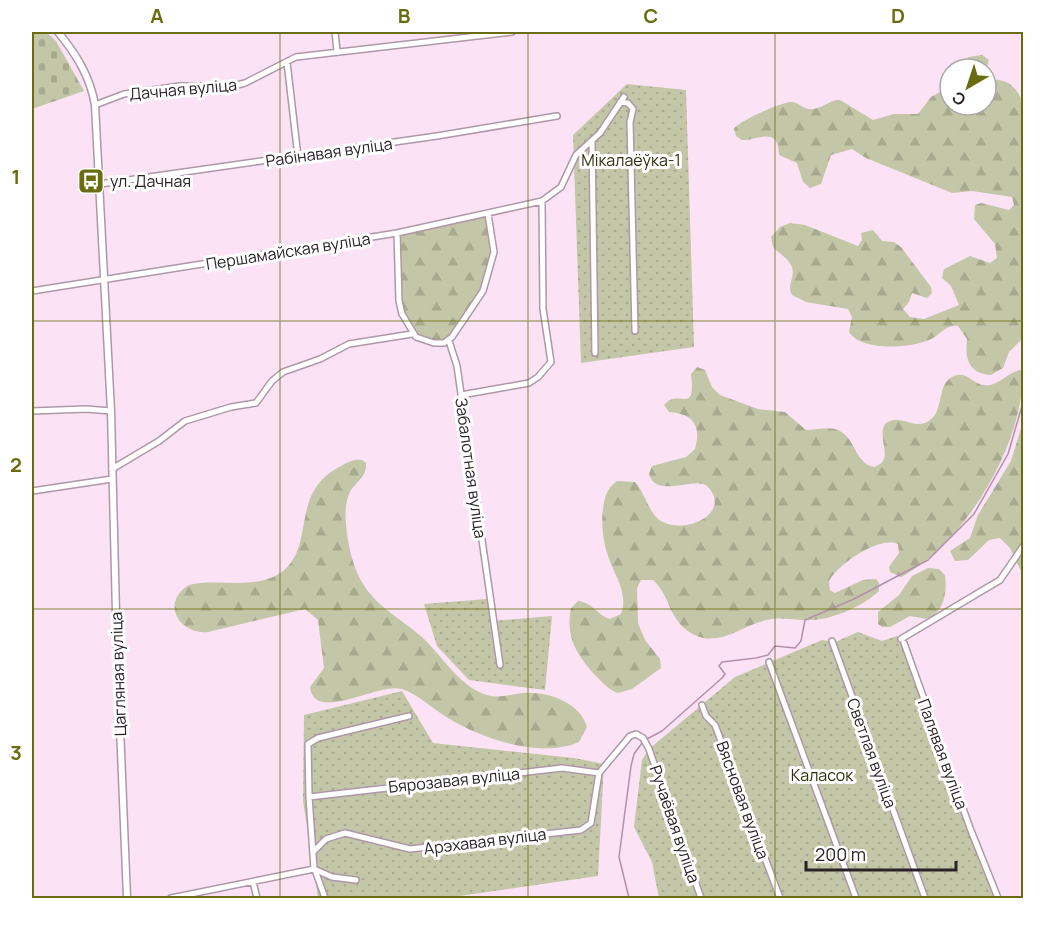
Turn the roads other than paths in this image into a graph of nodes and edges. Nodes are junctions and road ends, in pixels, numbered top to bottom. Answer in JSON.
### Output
{"nodes":[{"id":1,"x":58,"y":32,"type":"edge"},
{"id":2,"x":335,"y":32,"type":"edge"},
{"id":3,"x":512,"y":32,"type":"edge"},
{"id":4,"x":338,"y":51,"type":"junction"},
{"id":5,"x":287,"y":62,"type":"junction"},
{"id":6,"x":95,"y":105,"type":"junction"},
{"id":7,"x":557,"y":116,"type":"dead end"},
{"id":8,"x":592,"y":141,"type":"junction"},
{"id":9,"x":298,"y":157,"type":"junction"},
{"id":10,"x":100,"y":184,"type":"junction"},
{"id":11,"x":542,"y":201,"type":"junction"},
{"id":12,"x":488,"y":214,"type":"junction"},
{"id":13,"x":397,"y":234,"type":"junction"},
{"id":14,"x":105,"y":280,"type":"junction"},
{"id":15,"x":32,"y":291,"type":"edge"},
{"id":16,"x":635,"y":331,"type":"dead end"},
{"id":17,"x":412,"y":334,"type":"junction"},
{"id":18,"x":449,"y":341,"type":"junction"},
{"id":19,"x":595,"y":353,"type":"dead end"},
{"id":20,"x":461,"y":395,"type":"junction"},
{"id":21,"x":32,"y":411,"type":"edge"},
{"id":22,"x":111,"y":411,"type":"junction"},
{"id":23,"x":112,"y":469,"type":"junction"},
{"id":24,"x":112,"y":479,"type":"junction"},
{"id":25,"x":32,"y":491,"type":"edge"},
{"id":26,"x":1023,"y":546,"type":"edge"},
{"id":27,"x":831,"y":641,"type":"dead end"},
{"id":28,"x":769,"y":663,"type":"dead end"},
{"id":29,"x":500,"y":665,"type":"dead end"},
{"id":30,"x":702,"y":705,"type":"dead end"},
{"id":31,"x":409,"y":716,"type":"dead end"},
{"id":32,"x":599,"y":773,"type":"junction"},
{"id":33,"x":309,"y":797,"type":"junction"},
{"id":34,"x":313,"y":852,"type":"junction"},
{"id":35,"x":314,"y":869,"type":"junction"},
{"id":36,"x":356,"y":880,"type":"dead end"},
{"id":37,"x":253,"y":882,"type":"junction"},
{"id":38,"x":128,"y":898,"type":"edge"},
{"id":39,"x":171,"y":898,"type":"edge"},
{"id":40,"x":257,"y":898,"type":"edge"},
{"id":41,"x":325,"y":898,"type":"edge"},
{"id":42,"x":701,"y":898,"type":"edge"},
{"id":43,"x":780,"y":898,"type":"edge"},
{"id":44,"x":856,"y":898,"type":"edge"},
{"id":45,"x":925,"y":898,"type":"edge"},
{"id":46,"x":998,"y":898,"type":"edge"}],
"edges":[{"from":1,"to":6,"type":"street","name":"Цагляная вуліца"},
{"from":2,"to":4,"type":"street"},
{"from":3,"to":4,"type":"street","name":"Дачная вуліца"},
{"from":4,"to":5,"type":"street","name":"Дачная вуліца"},
{"from":5,"to":6,"type":"street","name":"Дачная вуліца"},
{"from":5,"to":9,"type":"street"},
{"from":6,"to":10,"type":"street","name":"Цагляная вуліца"},
{"from":7,"to":9,"type":"street","name":"Рабінавая вуліца"},
{"from":8,"to":11,"type":"street"},
{"from":8,"to":16,"type":"street"},
{"from":8,"to":19,"type":"street"},
{"from":9,"to":10,"type":"street","name":"Рабінавая вуліца"},
{"from":10,"to":14,"type":"street","name":"Цагляная вуліца"},
{"from":11,"to":12,"type":"street","name":"Першамайская вуліца"},
{"from":11,"to":20,"type":"street"},
{"from":12,"to":13,"type":"street","name":"Першамайская вуліца"},
{"from":12,"to":18,"type":"street"},
{"from":13,"to":14,"type":"street","name":"Першамайская вуліца"},
{"from":13,"to":17,"type":"street"},
{"from":14,"to":15,"type":"street","name":"Першамайская вуліца"},
{"from":14,"to":22,"type":"street","name":"Цагляная вуліца"},
{"from":17,"to":18,"type":"street"},
{"from":17,"to":23,"type":"street"},
{"from":18,"to":20,"type":"street","name":"Забалотная вуліца"},
{"from":20,"to":29,"type":"street","name":"Забалотная вуліца"},
{"from":21,"to":22,"type":"street"},
{"from":22,"to":23,"type":"street","name":"Цагляная вуліца"},
{"from":23,"to":24,"type":"street","name":"Цагляная вуліца"},
{"from":24,"to":25,"type":"street"},
{"from":24,"to":38,"type":"street","name":"Цагляная вуліца"},
{"from":26,"to":46,"type":"street","name":"Палявая вуліца"},
{"from":27,"to":45,"type":"street","name":"Светлая вуліца"},
{"from":28,"to":44,"type":"street"},
{"from":30,"to":43,"type":"street","name":"Вясновая вуліца"},
{"from":31,"to":33,"type":"street"},
{"from":32,"to":33,"type":"street","name":"Бярозавая вуліца"},
{"from":32,"to":34,"type":"street","name":"Арэхавая вуліца"},
{"from":32,"to":42,"type":"street","name":"Ручаёвая вуліца"},
{"from":33,"to":34,"type":"street"},
{"from":34,"to":35,"type":"street"},
{"from":35,"to":36,"type":"street"},
{"from":35,"to":37,"type":"street"},
{"from":35,"to":41,"type":"street"},
{"from":37,"to":39,"type":"street"},
{"from":37,"to":40,"type":"street"}]}
